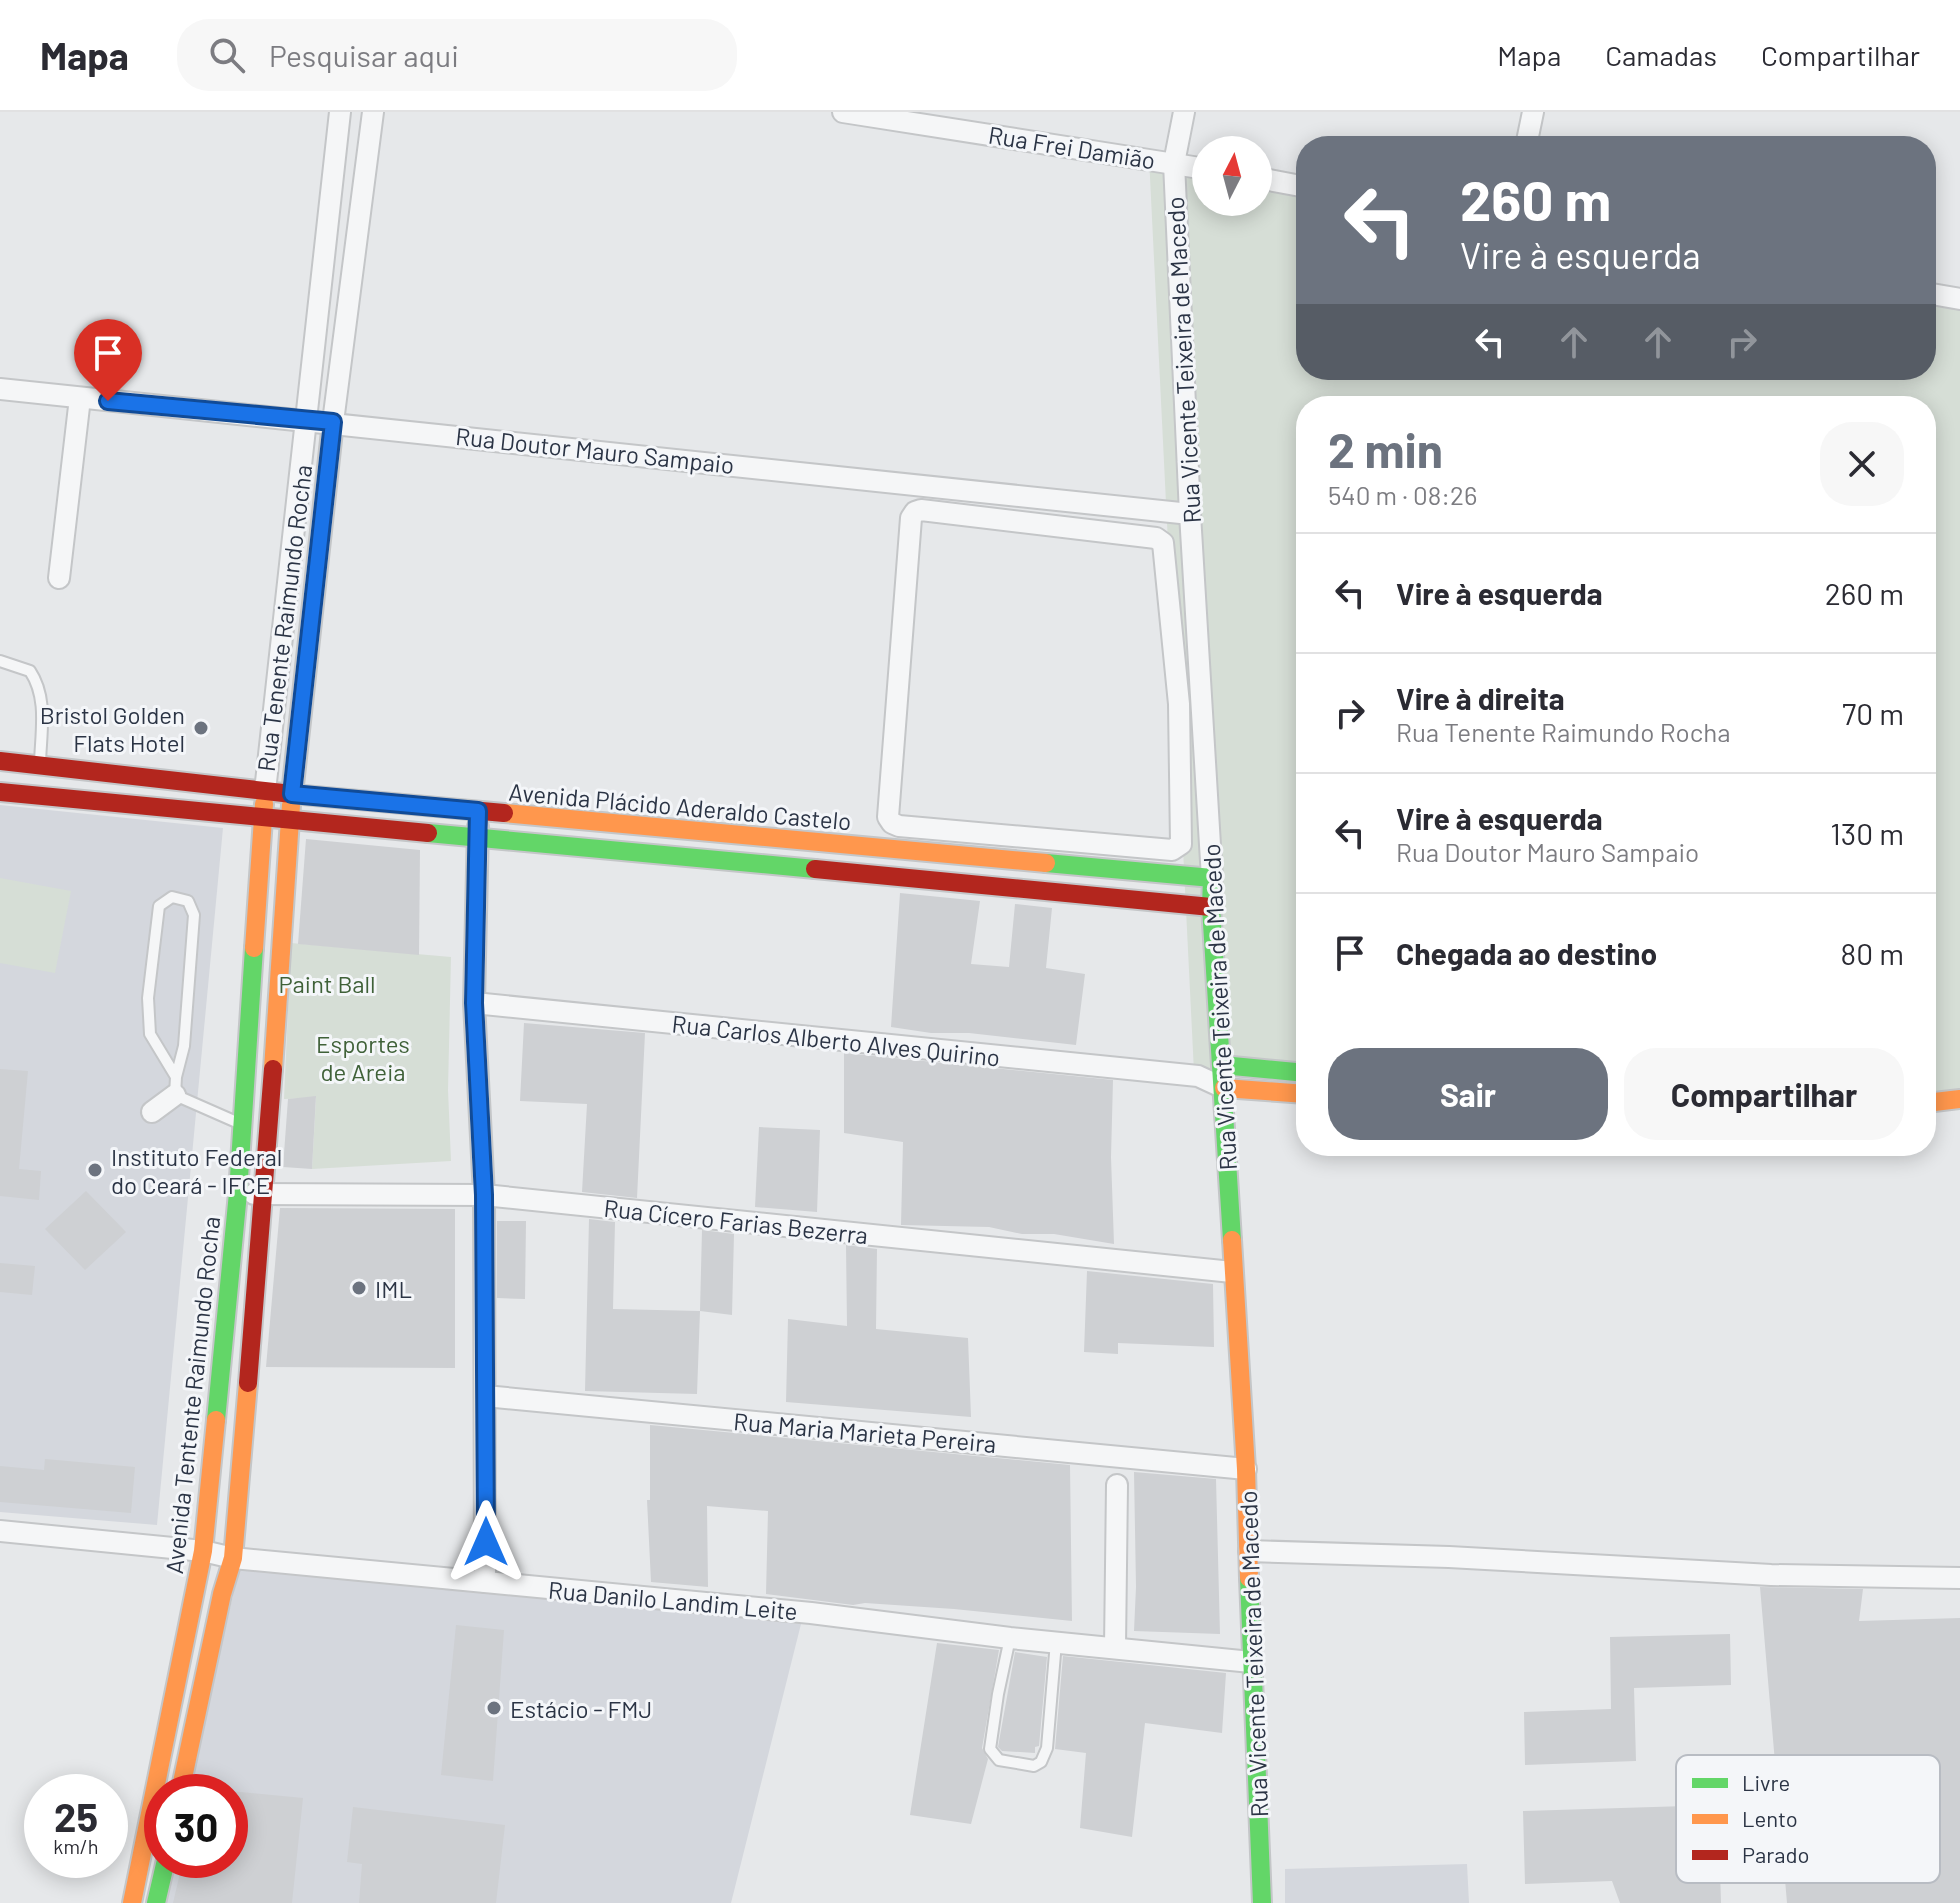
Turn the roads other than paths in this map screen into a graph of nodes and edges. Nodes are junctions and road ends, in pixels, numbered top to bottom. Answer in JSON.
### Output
{"nodes":[{"id":1,"x":340,"y":112,"type":"edge"},
{"id":2,"x":373,"y":112,"type":"edge"},
{"id":3,"x":843,"y":112,"type":"edge"},
{"id":4,"x":1184,"y":112,"type":"edge"},
{"id":5,"x":1533,"y":112,"type":"edge"},
{"id":6,"x":1528,"y":136,"type":"edge"},
{"id":7,"x":1174,"y":163,"type":"junction"},
{"id":8,"x":1192,"y":166,"type":"edge"},
{"id":9,"x":1272,"y":181,"type":"edge"},
{"id":10,"x":1296,"y":185,"type":"edge"},
{"id":11,"x":1936,"y":295,"type":"edge"},
{"id":12,"x":1960,"y":299,"type":"edge"},
{"id":13,"x":0,"y":389,"type":"edge"},
{"id":14,"x":80,"y":398,"type":"junction"},
{"id":15,"x":307,"y":421,"type":"junction"},
{"id":16,"x":333,"y":422,"type":"junction"},
{"id":17,"x":1190,"y":514,"type":"junction"},
{"id":18,"x":59,"y":578,"type":"dead end"},
{"id":19,"x":286,"y":606,"type":"junction"},
{"id":20,"x":312,"y":609,"type":"junction"},
{"id":21,"x":0,"y":661,"type":"edge"},
{"id":22,"x":1179,"y":704,"type":"junction"},
{"id":23,"x":1203,"y":704,"type":"junction"},
{"id":24,"x":0,"y":761,"type":"edge"},
{"id":25,"x":40,"y":765,"type":"junction"},
{"id":26,"x":265,"y":791,"type":"junction"},
{"id":27,"x":0,"y":792,"type":"edge"},
{"id":28,"x":292,"y":794,"type":"junction"},
{"id":29,"x":478,"y":811,"type":"junction"},
{"id":30,"x":263,"y":820,"type":"junction"},
{"id":31,"x":290,"y":821,"type":"junction"},
{"id":32,"x":477,"y":837,"type":"junction"},
{"id":33,"x":893,"y":850,"type":"junction"},
{"id":34,"x":891,"y":877,"type":"junction"},
{"id":35,"x":1212,"y":878,"type":"junction"},
{"id":36,"x":1211,"y":907,"type":"junction"},
{"id":37,"x":474,"y":1003,"type":"junction"},
{"id":38,"x":1222,"y":1065,"type":"junction"},
{"id":39,"x":1296,"y":1072,"type":"edge"},
{"id":40,"x":1198,"y":1076,"type":"junction"},
{"id":41,"x":175,"y":1086,"type":"junction"},
{"id":42,"x":1224,"y":1088,"type":"junction"},
{"id":43,"x":1296,"y":1093,"type":"edge"},
{"id":44,"x":1960,"y":1099,"type":"edge"},
{"id":45,"x":1936,"y":1102,"type":"edge"},
{"id":46,"x":152,"y":1112,"type":"dead end"},
{"id":47,"x":1960,"y":1117,"type":"edge"},
{"id":48,"x":1936,"y":1119,"type":"edge"},
{"id":49,"x":242,"y":1124,"type":"junction"},
{"id":50,"x":238,"y":1193,"type":"junction"},
{"id":51,"x":264,"y":1194,"type":"junction"},
{"id":52,"x":484,"y":1195,"type":"junction"},
{"id":53,"x":1232,"y":1272,"type":"junction"},
{"id":54,"x":485,"y":1396,"type":"junction"},
{"id":55,"x":1246,"y":1469,"type":"junction"},
{"id":56,"x":1117,"y":1485,"type":"dead end"},
{"id":57,"x":0,"y":1531,"type":"edge"},
{"id":58,"x":203,"y":1551,"type":"junction"},
{"id":59,"x":1249,"y":1551,"type":"junction"},
{"id":60,"x":233,"y":1558,"type":"junction"},
{"id":61,"x":1960,"y":1578,"type":"edge"},
{"id":62,"x":485,"y":1582,"type":"junction"},
{"id":63,"x":1010,"y":1638,"type":"junction"},
{"id":64,"x":1056,"y":1642,"type":"junction"},
{"id":65,"x":1115,"y":1647,"type":"junction"},
{"id":66,"x":1251,"y":1662,"type":"junction"},
{"id":67,"x":184,"y":1774,"type":"edge"},
{"id":68,"x":162,"y":1878,"type":"edge"},
{"id":69,"x":132,"y":1903,"type":"edge"},
{"id":70,"x":156,"y":1903,"type":"edge"},
{"id":71,"x":1262,"y":1903,"type":"edge"}],
"edges":[{"from":1,"to":15,"type":"street","name":"Rua Tenente Raimundo Rocha"},
{"from":2,"to":16,"type":"street","name":"Rua Tenente Raimundo Rocha"},
{"from":3,"to":7,"type":"street","name":"Rua Frei Damião"},
{"from":4,"to":7,"type":"street","name":"Rua Vicente Teixeira de Macedo"},
{"from":5,"to":6,"type":"street"},
{"from":7,"to":8,"type":"street","name":"Rua Frei Damião"},
{"from":7,"to":17,"type":"street","name":"Rua Vicente Teixeira de Macedo"},
{"from":9,"to":10,"type":"street"},
{"from":11,"to":12,"type":"street"},
{"from":13,"to":14,"type":"street","name":"Rua Doutor Mauro Sampaio"},
{"from":14,"to":15,"type":"street","name":"Rua Doutor Mauro Sampaio"},
{"from":14,"to":18,"type":"street"},
{"from":15,"to":16,"type":"street","name":"Rua Doutor Mauro Sampaio"},
{"from":15,"to":19,"type":"street","name":"Rua Tenente Raimundo Rocha"},
{"from":16,"to":17,"type":"street","name":"Rua Doutor Mauro Sampaio"},
{"from":16,"to":20,"type":"street","name":"Rua Tenente Raimundo Rocha"},
{"from":17,"to":23,"type":"street","name":"Rua Vicente Teixeira de Macedo"},
{"from":19,"to":20,"type":"street"},
{"from":19,"to":26,"type":"street","name":"Rua Tenente Raimundo Rocha"},
{"from":20,"to":28,"type":"street","name":"Rua Tenente Raimundo Rocha"},
{"from":21,"to":25,"type":"lane"},
{"from":22,"to":22,"type":"street"},
{"from":22,"to":23,"type":"street"},
{"from":23,"to":35,"type":"street","name":"Rua Vicente Teixeira de Macedo"},
{"from":24,"to":25,"type":"street","name":"Avenida Plácido Aderaldo Castelo"},
{"from":25,"to":26,"type":"street","name":"Avenida Plácido Aderaldo Castelo"},
{"from":26,"to":28,"type":"street","name":"Avenida Plácido Aderaldo Castelo"},
{"from":26,"to":30,"type":"street","name":"Avenida Tentente Raimundo Rocha"},
{"from":27,"to":30,"type":"street","name":"Avenida Plácido Aderaldo Castelo"},
{"from":28,"to":29,"type":"street","name":"Avenida Plácido Aderaldo Castelo"},
{"from":28,"to":31,"type":"street"},
{"from":29,"to":32,"type":"street"},
{"from":29,"to":33,"type":"street","name":"Avenida Plácido Aderaldo Castelo"},
{"from":30,"to":31,"type":"street","name":"Avenida Plácido Aderaldo Castelo"},
{"from":30,"to":49,"type":"street","name":"Avenida Tentente Raimundo Rocha"},
{"from":31,"to":32,"type":"street","name":"Avenida Plácido Aderaldo Castelo"},
{"from":31,"to":51,"type":"street"},
{"from":32,"to":34,"type":"street","name":"Avenida Plácido Aderaldo Castelo"},
{"from":32,"to":37,"type":"street"},
{"from":33,"to":34,"type":"street"},
{"from":33,"to":35,"type":"street","name":"Avenida Plácido Aderaldo Castelo"},
{"from":34,"to":36,"type":"street","name":"Avenida Plácido Aderaldo Castelo"},
{"from":35,"to":36,"type":"street","name":"Rua Vicente Teixeira de Macedo"},
{"from":36,"to":38,"type":"street","name":"Rua Vicente Teixeira de Macedo"},
{"from":37,"to":40,"type":"street","name":"Rua Carlos Alberto Alves Quirino"},
{"from":37,"to":52,"type":"street"},
{"from":38,"to":39,"type":"street"},
{"from":38,"to":40,"type":"street"},
{"from":38,"to":42,"type":"street","name":"Rua Vicente Teixeira de Macedo"},
{"from":40,"to":42,"type":"street"},
{"from":41,"to":41,"type":"lane"},
{"from":41,"to":46,"type":"street"},
{"from":41,"to":49,"type":"lane"},
{"from":42,"to":43,"type":"street"},
{"from":42,"to":53,"type":"street","name":"Rua Vicente Teixeira de Macedo"},
{"from":44,"to":45,"type":"street"},
{"from":47,"to":48,"type":"street"},
{"from":49,"to":50,"type":"street","name":"Avenida Tentente Raimundo Rocha"},
{"from":50,"to":51,"type":"street","name":"Rua Cícero Farias Bezerra"},
{"from":50,"to":58,"type":"street","name":"Avenida Tentente Raimundo Rocha"},
{"from":51,"to":52,"type":"street","name":"Rua Cícero Farias Bezerra"},
{"from":51,"to":60,"type":"street"},
{"from":52,"to":53,"type":"street","name":"Rua Cícero Farias Bezerra"},
{"from":52,"to":54,"type":"street"},
{"from":53,"to":55,"type":"street","name":"Rua Vicente Teixeira de Macedo"},
{"from":54,"to":55,"type":"street","name":"Rua Maria Marieta Pereira"},
{"from":54,"to":62,"type":"street"},
{"from":55,"to":59,"type":"street","name":"Rua Vicente Teixeira de Macedo"},
{"from":56,"to":65,"type":"street"},
{"from":57,"to":58,"type":"street","name":"Rua Danilo Landim Leite"},
{"from":58,"to":60,"type":"street","name":"Rua Danilo Landim Leite"},
{"from":58,"to":69,"type":"street","name":"Avenida Tentente Raimundo Rocha"},
{"from":59,"to":61,"type":"street"},
{"from":59,"to":66,"type":"street","name":"Rua Vicente Teixeira de Macedo"},
{"from":60,"to":62,"type":"street","name":"Rua Danilo Landim Leite"},
{"from":60,"to":67,"type":"street"},
{"from":62,"to":63,"type":"street","name":"Rua Danilo Landim Leite"},
{"from":63,"to":64,"type":"street","name":"Rua Danilo Landim Leite"},
{"from":63,"to":64,"type":"lane"},
{"from":64,"to":65,"type":"street","name":"Rua Danilo Landim Leite"},
{"from":65,"to":66,"type":"street","name":"Rua Danilo Landim Leite"},
{"from":66,"to":71,"type":"street","name":"Rua Vicente Teixeira de Macedo"},
{"from":68,"to":70,"type":"street"}]}
